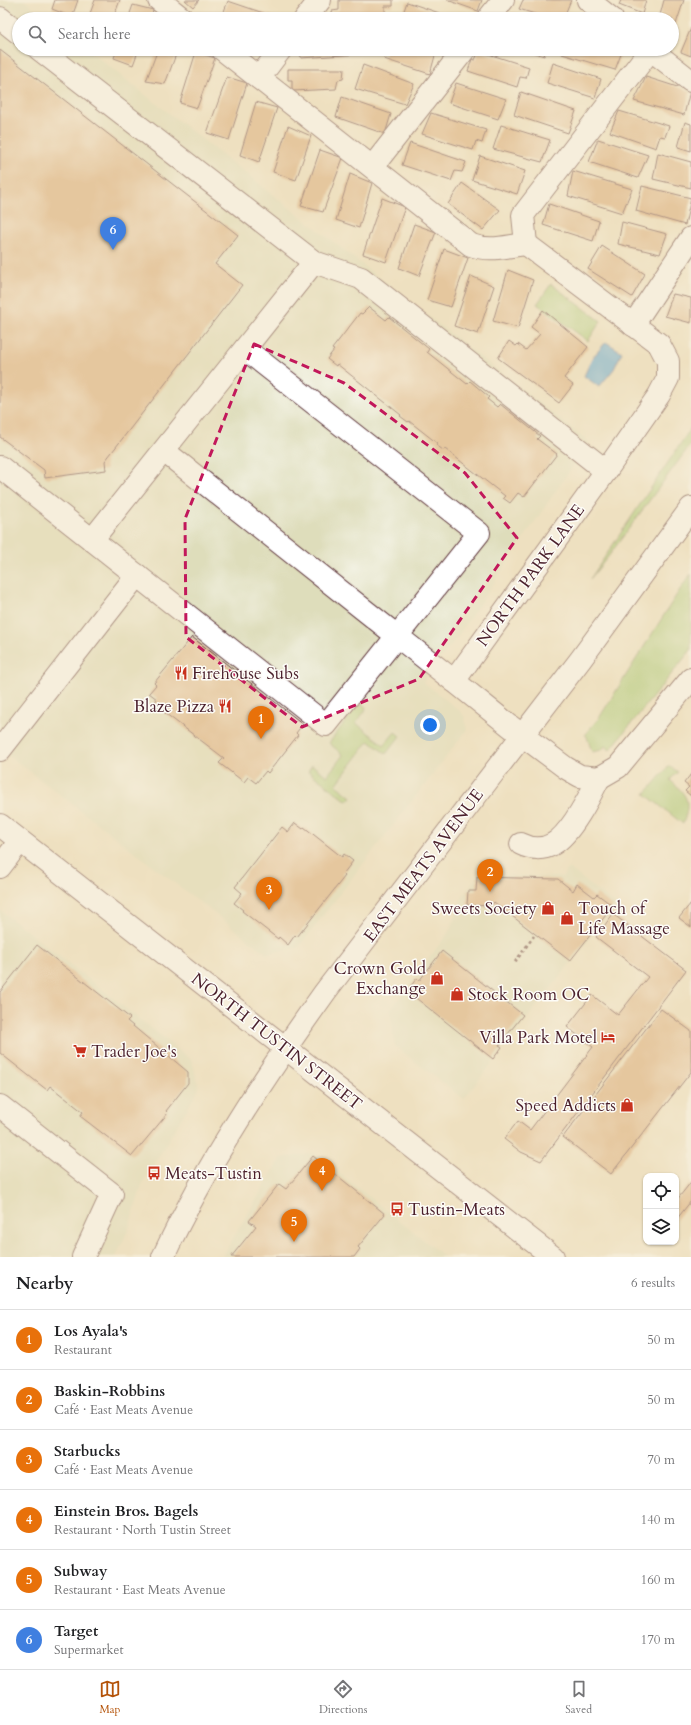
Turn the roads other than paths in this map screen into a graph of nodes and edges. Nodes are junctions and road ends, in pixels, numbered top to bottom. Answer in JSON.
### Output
{"nodes":[{"id":1,"x":159,"y":0,"type":"edge"},
{"id":2,"x":320,"y":0,"type":"edge"},
{"id":3,"x":503,"y":0,"type":"edge"},
{"id":4,"x":588,"y":0,"type":"edge"},
{"id":5,"x":174,"y":12,"type":"edge"},
{"id":6,"x":311,"y":12,"type":"edge"},
{"id":7,"x":494,"y":12,"type":"edge"},
{"id":8,"x":603,"y":12,"type":"edge"},
{"id":9,"x":0,"y":18,"type":"edge"},
{"id":10,"x":12,"y":27,"type":"edge"},
{"id":11,"x":48,"y":56,"type":"edge"},
{"id":12,"x":231,"y":56,"type":"edge"},
{"id":13,"x":276,"y":56,"type":"edge"},
{"id":14,"x":459,"y":56,"type":"edge"},
{"id":15,"x":645,"y":56,"type":"edge"},
{"id":16,"x":659,"y":56,"type":"edge"},
{"id":17,"x":259,"y":78,"type":"junction"},
{"id":18,"x":691,"y":80,"type":"edge"},
{"id":19,"x":373,"y":166,"type":"junction"},
{"id":20,"x":691,"y":238,"type":"edge"},
{"id":21,"x":526,"y":244,"type":"junction"},
{"id":22,"x":314,"y":262,"type":"junction"},
{"id":23,"x":633,"y":325,"type":"junction"},
{"id":24,"x":245,"y":349,"type":"junction"},
{"id":25,"x":164,"y":451,"type":"junction"},
{"id":26,"x":0,"y":467,"type":"edge"},
{"id":27,"x":606,"y":471,"type":"junction"},
{"id":28,"x":691,"y":508,"type":"edge"},
{"id":29,"x":92,"y":540,"type":"junction"},
{"id":30,"x":137,"y":575,"type":"junction"},
{"id":31,"x":397,"y":636,"type":"junction"},
{"id":32,"x":691,"y":679,"type":"edge"},
{"id":33,"x":454,"y":681,"type":"junction"},
{"id":34,"x":523,"y":735,"type":"junction"},
{"id":35,"x":0,"y":750,"type":"edge"},
{"id":36,"x":599,"y":778,"type":"junction"},
{"id":37,"x":0,"y":825,"type":"edge"},
{"id":38,"x":20,"y":841,"type":"junction"},
{"id":39,"x":520,"y":844,"type":"dead end"},
{"id":40,"x":0,"y":867,"type":"edge"},
{"id":41,"x":286,"y":1047,"type":"junction"},
{"id":42,"x":0,"y":1106,"type":"edge"},
{"id":43,"x":83,"y":1257,"type":"edge"},
{"id":44,"x":163,"y":1257,"type":"edge"},
{"id":45,"x":553,"y":1257,"type":"edge"}],
"edges":[{"from":1,"to":5,"type":"street"},
{"from":2,"to":6,"type":"street"},
{"from":3,"to":7,"type":"street"},
{"from":4,"to":8,"type":"street"},
{"from":9,"to":10,"type":"street"},
{"from":11,"to":22,"type":"street"},
{"from":12,"to":17,"type":"street"},
{"from":13,"to":17,"type":"street"},
{"from":14,"to":19,"type":"street"},
{"from":15,"to":21,"type":"street"},
{"from":16,"to":18,"type":"street"},
{"from":17,"to":19,"type":"street"},
{"from":19,"to":21,"type":"street"},
{"from":20,"to":23,"type":"street"},
{"from":21,"to":23,"type":"street","name":"NORTH PARK LANE"},
{"from":22,"to":24,"type":"street"},
{"from":22,"to":27,"type":"street"},
{"from":23,"to":27,"type":"street","name":"NORTH PARK LANE"},
{"from":24,"to":25,"type":"street"},
{"from":24,"to":31,"type":"street"},
{"from":25,"to":29,"type":"street"},
{"from":25,"to":31,"type":"street"},
{"from":26,"to":29,"type":"street"},
{"from":27,"to":33,"type":"street","name":"NORTH PARK LANE"},
{"from":28,"to":34,"type":"street","name":"EAST MEATS AVENUE"},
{"from":29,"to":30,"type":"street"},
{"from":30,"to":31,"type":"street"},
{"from":30,"to":35,"type":"street"},
{"from":31,"to":33,"type":"street"},
{"from":32,"to":36,"type":"street"},
{"from":33,"to":34,"type":"street"},
{"from":34,"to":36,"type":"street"},
{"from":34,"to":41,"type":"street","name":"EAST MEATS AVENUE"},
{"from":36,"to":39,"type":"street"},
{"from":37,"to":38,"type":"street","name":"NORTH TUSTIN STREET"},
{"from":38,"to":40,"type":"street"},
{"from":38,"to":41,"type":"street","name":"NORTH TUSTIN STREET"},
{"from":41,"to":44,"type":"street","name":"EAST MEATS AVENUE"},
{"from":41,"to":45,"type":"street","name":"NORTH TUSTIN STREET"},
{"from":42,"to":43,"type":"street"}]}
